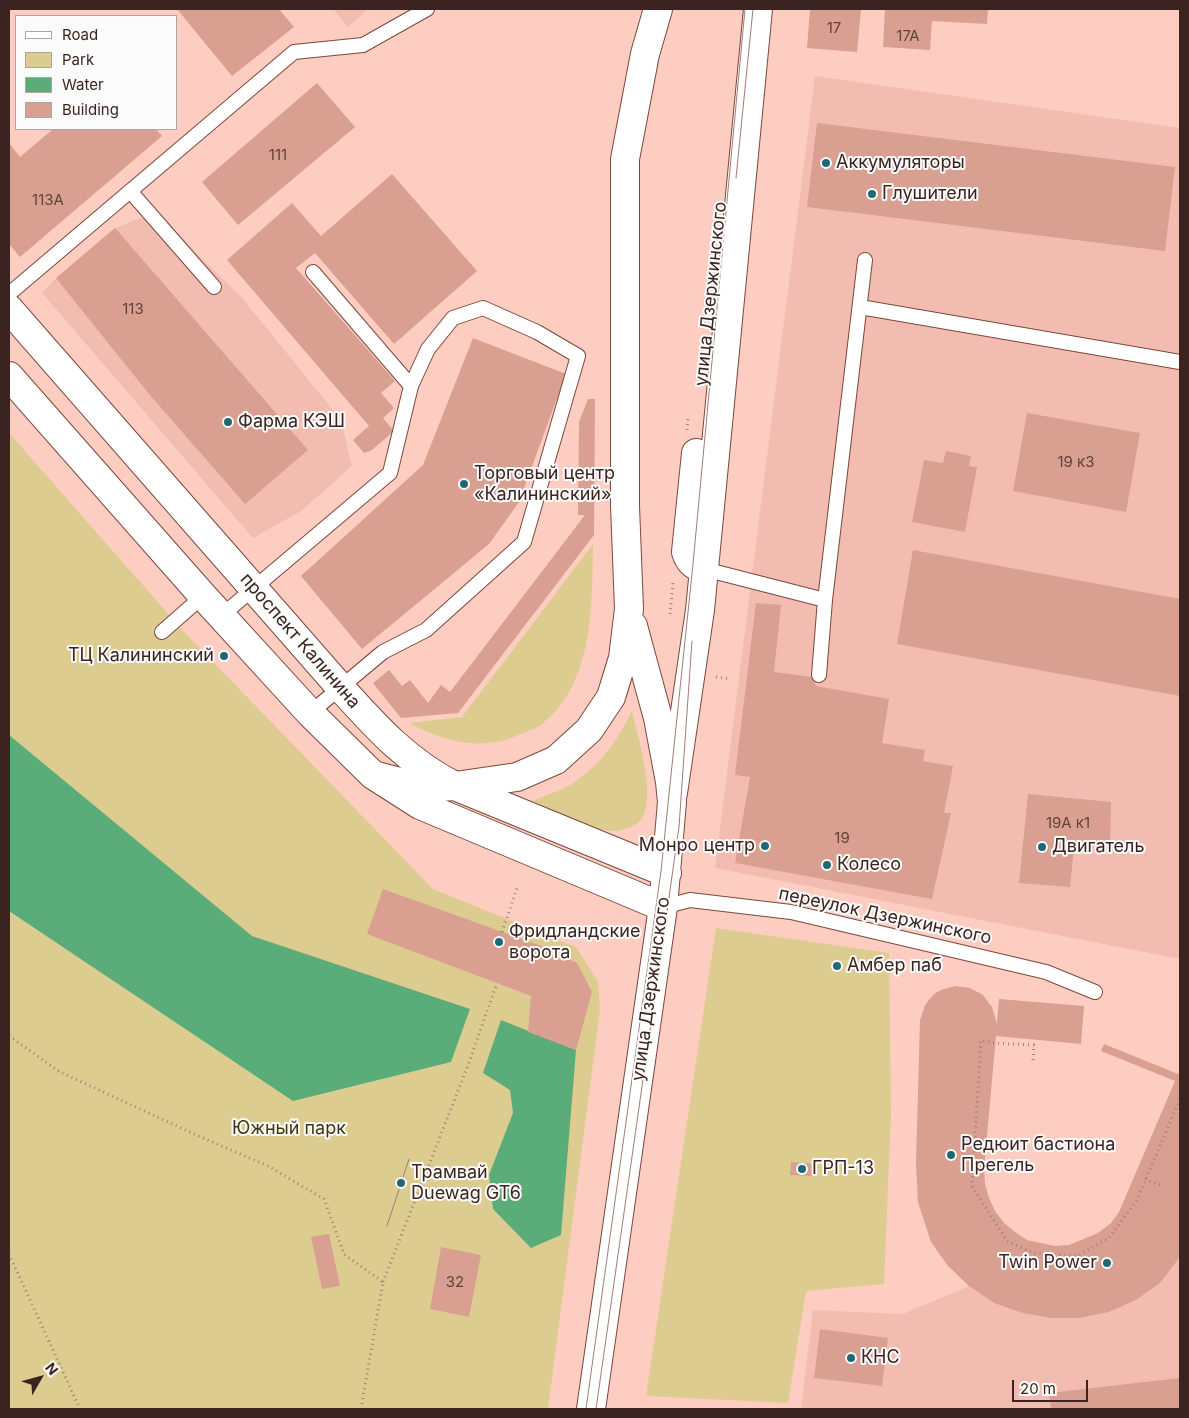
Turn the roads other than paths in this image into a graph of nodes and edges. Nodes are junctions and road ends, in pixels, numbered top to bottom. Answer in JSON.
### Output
{"nodes":[{"id":1,"x":427,"y":9,"type":"edge"},
{"id":2,"x":658,"y":9,"type":"edge"},
{"id":3,"x":740,"y":9,"type":"edge"},
{"id":4,"x":758,"y":9,"type":"edge"},
{"id":5,"x":130,"y":191,"type":"junction"},
{"id":6,"x":865,"y":260,"type":"dead end"},
{"id":7,"x":313,"y":272,"type":"dead end"},
{"id":8,"x":214,"y":287,"type":"dead end"},
{"id":9,"x":9,"y":294,"type":"edge"},
{"id":10,"x":860,"y":307,"type":"junction"},
{"id":11,"x":9,"y":308,"type":"edge"},
{"id":12,"x":1180,"y":362,"type":"edge"},
{"id":13,"x":9,"y":376,"type":"edge"},
{"id":14,"x":411,"y":386,"type":"junction"},
{"id":15,"x":704,"y":569,"type":"junction"},
{"id":16,"x":253,"y":588,"type":"junction"},
{"id":17,"x":203,"y":596,"type":"junction"},
{"id":18,"x":826,"y":600,"type":"junction"},
{"id":19,"x":629,"y":609,"type":"junction"},
{"id":20,"x":221,"y":616,"type":"junction"},
{"id":21,"x":162,"y":632,"type":"dead end"},
{"id":22,"x":819,"y":675,"type":"dead end"},
{"id":23,"x":340,"y":687,"type":"junction"},
{"id":24,"x":310,"y":713,"type":"junction"},
{"id":25,"x":373,"y":775,"type":"junction"},
{"id":26,"x":455,"y":786,"type":"junction"},
{"id":27,"x":672,"y":802,"type":"junction"},
{"id":28,"x":667,"y":873,"type":"junction"},
{"id":29,"x":663,"y":907,"type":"junction"},
{"id":30,"x":1095,"y":992,"type":"dead end"},
{"id":31,"x":591,"y":1409,"type":"edge"}],
"edges":[{"from":1,"to":5,"type":"lane"},
{"from":2,"to":19,"type":"main road"},
{"from":3,"to":15,"type":"main road","name":"улица Дзержинского"},
{"from":4,"to":15,"type":"main road","name":"улица Дзержинского"},
{"from":5,"to":8,"type":"lane"},
{"from":5,"to":9,"type":"lane"},
{"from":6,"to":10,"type":"lane"},
{"from":7,"to":14,"type":"lane"},
{"from":10,"to":12,"type":"lane"},
{"from":10,"to":18,"type":"lane"},
{"from":11,"to":16,"type":"main road","name":"проспект Калинина"},
{"from":13,"to":17,"type":"main road"},
{"from":14,"to":16,"type":"lane"},
{"from":14,"to":23,"type":"lane"},
{"from":15,"to":18,"type":"lane"},
{"from":15,"to":27,"type":"main road","name":"улица Дзержинского"},
{"from":16,"to":20,"type":"lane"},
{"from":16,"to":23,"type":"main road","name":"проспект Калинина"},
{"from":17,"to":20,"type":"main road"},
{"from":17,"to":21,"type":"lane"},
{"from":18,"to":22,"type":"lane"},
{"from":19,"to":26,"type":"main road"},
{"from":19,"to":27,"type":"main road"},
{"from":20,"to":24,"type":"main road"},
{"from":23,"to":24,"type":"lane"},
{"from":23,"to":26,"type":"main road","name":"проспект Калинина"},
{"from":24,"to":25,"type":"main road"},
{"from":25,"to":26,"type":"main road"},
{"from":25,"to":29,"type":"main road"},
{"from":26,"to":28,"type":"main road","name":"проспект Калинина"},
{"from":27,"to":28,"type":"main road","name":"улица Дзержинского"},
{"from":28,"to":29,"type":"main road","name":"улица Дзержинского"},
{"from":29,"to":30,"type":"lane","name":"переулок Дзержинского"},
{"from":29,"to":31,"type":"main road","name":"улица Дзержинского"}]}
